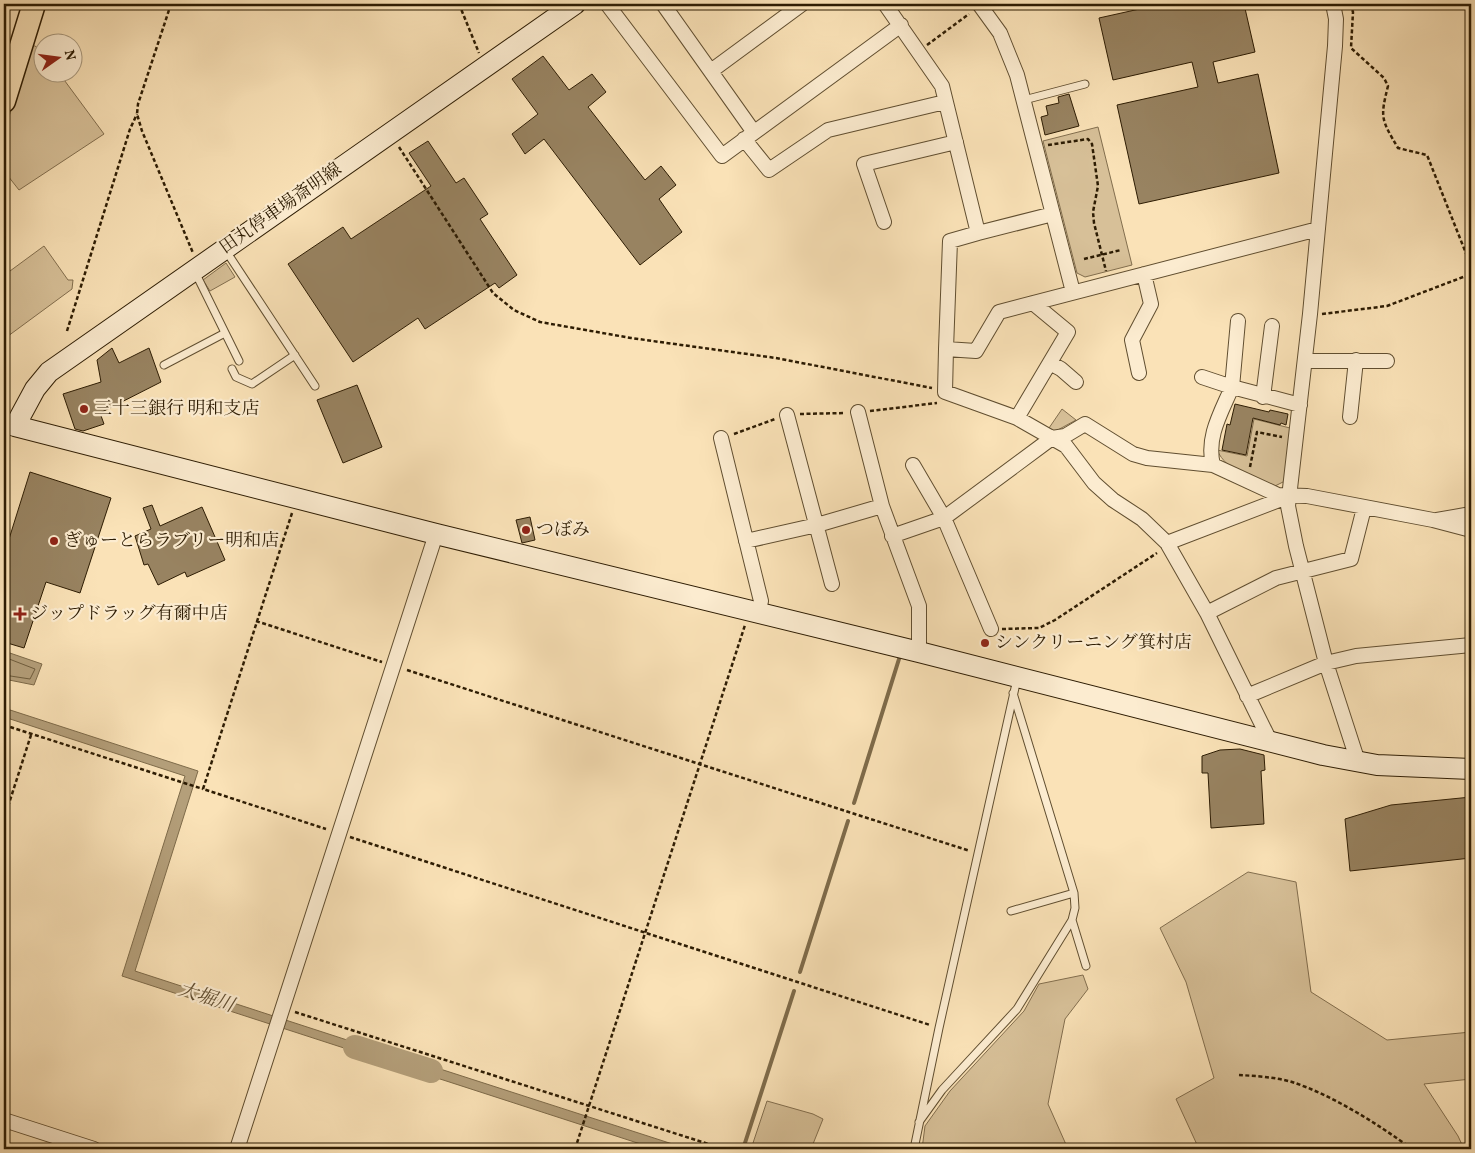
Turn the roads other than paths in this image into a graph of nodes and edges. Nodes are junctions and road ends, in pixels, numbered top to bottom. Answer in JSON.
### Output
{"nodes":[{"id":1,"x":34,"y":4,"type":"edge"},
{"id":2,"x":575,"y":4,"type":"edge"},
{"id":3,"x":607,"y":4,"type":"edge"},
{"id":4,"x":802,"y":4,"type":"edge"},
{"id":5,"x":885,"y":4,"type":"edge"},
{"id":6,"x":981,"y":4,"type":"edge"},
{"id":7,"x":1333,"y":4,"type":"edge"},
{"id":8,"x":668,"y":5,"type":"edge"},
{"id":9,"x":901,"y":25,"type":"junction"},
{"id":10,"x":711,"y":71,"type":"junction"},
{"id":11,"x":1085,"y":84,"type":"dead end"},
{"id":12,"x":1024,"y":100,"type":"junction"},
{"id":13,"x":4,"y":101,"type":"edge"},
{"id":14,"x":946,"y":102,"type":"junction"},
{"id":15,"x":749,"y":135,"type":"junction"},
{"id":16,"x":956,"y":142,"type":"junction"},
{"id":17,"x":1053,"y":214,"type":"junction"},
{"id":18,"x":884,"y":222,"type":"dead end"},
{"id":19,"x":1318,"y":229,"type":"junction"},
{"id":20,"x":978,"y":233,"type":"junction"},
{"id":21,"x":224,"y":248,"type":"junction"},
{"id":22,"x":196,"y":268,"type":"junction"},
{"id":23,"x":1144,"y":274,"type":"junction"},
{"id":24,"x":1073,"y":292,"type":"junction"},
{"id":25,"x":1033,"y":303,"type":"junction"},
{"id":26,"x":1238,"y":321,"type":"dead end"},
{"id":27,"x":1272,"y":326,"type":"dead end"},
{"id":28,"x":225,"y":333,"type":"junction"},
{"id":29,"x":946,"y":349,"type":"junction"},
{"id":30,"x":295,"y":355,"type":"junction"},
{"id":31,"x":1356,"y":360,"type":"junction"},
{"id":32,"x":238,"y":361,"type":"dead end"},
{"id":33,"x":1305,"y":361,"type":"junction"},
{"id":34,"x":1387,"y":361,"type":"dead end"},
{"id":35,"x":1050,"y":363,"type":"junction"},
{"id":36,"x":164,"y":365,"type":"dead end"},
{"id":37,"x":232,"y":369,"type":"dead end"},
{"id":38,"x":1139,"y":373,"type":"dead end"},
{"id":39,"x":1202,"y":378,"type":"dead end"},
{"id":40,"x":1076,"y":382,"type":"dead end"},
{"id":41,"x":315,"y":386,"type":"dead end"},
{"id":42,"x":1232,"y":387,"type":"junction"},
{"id":43,"x":1263,"y":397,"type":"junction"},
{"id":44,"x":1300,"y":405,"type":"junction"},
{"id":45,"x":858,"y":412,"type":"road end"},
{"id":46,"x":787,"y":415,"type":"road end"},
{"id":47,"x":1350,"y":417,"type":"dead end"},
{"id":48,"x":1017,"y":418,"type":"junction"},
{"id":49,"x":9,"y":425,"type":"edge"},
{"id":50,"x":721,"y":438,"type":"road end"},
{"id":51,"x":1052,"y":438,"type":"junction"},
{"id":52,"x":913,"y":465,"type":"dead end"},
{"id":53,"x":1213,"y":465,"type":"junction"},
{"id":54,"x":1290,"y":496,"type":"junction"},
{"id":55,"x":882,"y":506,"type":"junction"},
{"id":56,"x":1364,"y":508,"type":"junction"},
{"id":57,"x":1471,"y":514,"type":"edge"},
{"id":58,"x":944,"y":518,"type":"junction"},
{"id":59,"x":1433,"y":520,"type":"junction"},
{"id":60,"x":817,"y":525,"type":"junction"},
{"id":61,"x":1471,"y":530,"type":"edge"},
{"id":62,"x":436,"y":534,"type":"junction"},
{"id":63,"x":892,"y":536,"type":"junction"},
{"id":64,"x":746,"y":541,"type":"junction"},
{"id":65,"x":1166,"y":543,"type":"junction"},
{"id":66,"x":1302,"y":570,"type":"junction"},
{"id":67,"x":832,"y":584,"type":"dead end"},
{"id":68,"x":754,"y":612,"type":"junction"},
{"id":69,"x":1207,"y":613,"type":"junction"},
{"id":70,"x":991,"y":629,"type":"road end"},
{"id":71,"x":1471,"y":645,"type":"edge"},
{"id":72,"x":919,"y":652,"type":"junction"},
{"id":73,"x":1326,"y":663,"type":"junction"},
{"id":74,"x":1015,"y":686,"type":"junction"},
{"id":75,"x":1247,"y":696,"type":"junction"},
{"id":76,"x":1271,"y":743,"type":"junction"},
{"id":77,"x":1358,"y":762,"type":"junction"},
{"id":78,"x":1471,"y":769,"type":"edge"},
{"id":79,"x":1074,"y":893,"type":"junction"},
{"id":80,"x":1012,"y":911,"type":"dead end"},
{"id":81,"x":1072,"y":920,"type":"junction"},
{"id":82,"x":1086,"y":966,"type":"dead end"},
{"id":83,"x":4,"y":1120,"type":"edge"},
{"id":84,"x":919,"y":1122,"type":"junction"},
{"id":85,"x":94,"y":1149,"type":"edge"},
{"id":86,"x":237,"y":1149,"type":"edge"},
{"id":87,"x":914,"y":1149,"type":"edge"}],
"edges":[{"from":1,"to":13,"type":"main road"},
{"from":2,"to":21,"type":"street","name":"田丸停車場斎明線"},
{"from":3,"to":15,"type":"street"},
{"from":4,"to":10,"type":"street"},
{"from":5,"to":9,"type":"street"},
{"from":6,"to":12,"type":"street"},
{"from":7,"to":19,"type":"street"},
{"from":8,"to":10,"type":"street"},
{"from":9,"to":14,"type":"street"},
{"from":9,"to":15,"type":"street"},
{"from":10,"to":15,"type":"street"},
{"from":11,"to":12,"type":"lane"},
{"from":12,"to":17,"type":"street"},
{"from":14,"to":15,"type":"street"},
{"from":14,"to":16,"type":"street"},
{"from":16,"to":18,"type":"street"},
{"from":16,"to":20,"type":"street"},
{"from":17,"to":20,"type":"street"},
{"from":17,"to":24,"type":"street"},
{"from":19,"to":23,"type":"street"},
{"from":19,"to":33,"type":"street"},
{"from":20,"to":29,"type":"street"},
{"from":21,"to":22,"type":"street","name":"田丸停車場斎明線"},
{"from":21,"to":30,"type":"lane"},
{"from":22,"to":28,"type":"lane"},
{"from":22,"to":49,"type":"street","name":"田丸停車場斎明線"},
{"from":23,"to":24,"type":"street"},
{"from":23,"to":38,"type":"street"},
{"from":24,"to":25,"type":"street"},
{"from":25,"to":29,"type":"street"},
{"from":25,"to":35,"type":"street"},
{"from":26,"to":42,"type":"street"},
{"from":27,"to":43,"type":"street"},
{"from":28,"to":32,"type":"lane"},
{"from":28,"to":36,"type":"lane"},
{"from":29,"to":48,"type":"street"},
{"from":30,"to":37,"type":"lane"},
{"from":30,"to":41,"type":"lane"},
{"from":31,"to":33,"type":"street"},
{"from":31,"to":34,"type":"street"},
{"from":31,"to":47,"type":"street"},
{"from":33,"to":44,"type":"street"},
{"from":35,"to":40,"type":"street"},
{"from":35,"to":48,"type":"street"},
{"from":39,"to":42,"type":"street"},
{"from":42,"to":43,"type":"street"},
{"from":42,"to":53,"type":"street"},
{"from":43,"to":44,"type":"street"},
{"from":44,"to":54,"type":"street"},
{"from":45,"to":55,"type":"street"},
{"from":46,"to":60,"type":"street"},
{"from":48,"to":51,"type":"street"},
{"from":49,"to":62,"type":"street"},
{"from":50,"to":64,"type":"street"},
{"from":51,"to":53,"type":"street"},
{"from":51,"to":58,"type":"street"},
{"from":51,"to":65,"type":"street"},
{"from":52,"to":58,"type":"street"},
{"from":53,"to":54,"type":"street"},
{"from":54,"to":56,"type":"street"},
{"from":54,"to":65,"type":"street"},
{"from":54,"to":66,"type":"street"},
{"from":55,"to":60,"type":"street"},
{"from":55,"to":63,"type":"street"},
{"from":56,"to":59,"type":"street"},
{"from":56,"to":66,"type":"street"},
{"from":57,"to":59,"type":"street"},
{"from":58,"to":63,"type":"street"},
{"from":58,"to":70,"type":"street"},
{"from":59,"to":61,"type":"street"},
{"from":60,"to":64,"type":"street"},
{"from":60,"to":67,"type":"street"},
{"from":62,"to":68,"type":"street"},
{"from":62,"to":86,"type":"street"},
{"from":63,"to":72,"type":"street"},
{"from":64,"to":68,"type":"street"},
{"from":65,"to":69,"type":"street"},
{"from":66,"to":69,"type":"street"},
{"from":66,"to":73,"type":"street"},
{"from":68,"to":72,"type":"street"},
{"from":69,"to":75,"type":"street"},
{"from":71,"to":73,"type":"street"},
{"from":72,"to":74,"type":"street"},
{"from":73,"to":75,"type":"street"},
{"from":73,"to":77,"type":"street"},
{"from":74,"to":76,"type":"street"},
{"from":74,"to":79,"type":"lane"},
{"from":74,"to":84,"type":"lane"},
{"from":75,"to":76,"type":"street"},
{"from":76,"to":77,"type":"street"},
{"from":77,"to":78,"type":"street"},
{"from":79,"to":80,"type":"lane"},
{"from":79,"to":81,"type":"lane"},
{"from":81,"to":82,"type":"lane"},
{"from":81,"to":84,"type":"lane"},
{"from":83,"to":85,"type":"street"},
{"from":84,"to":87,"type":"lane"}]}
